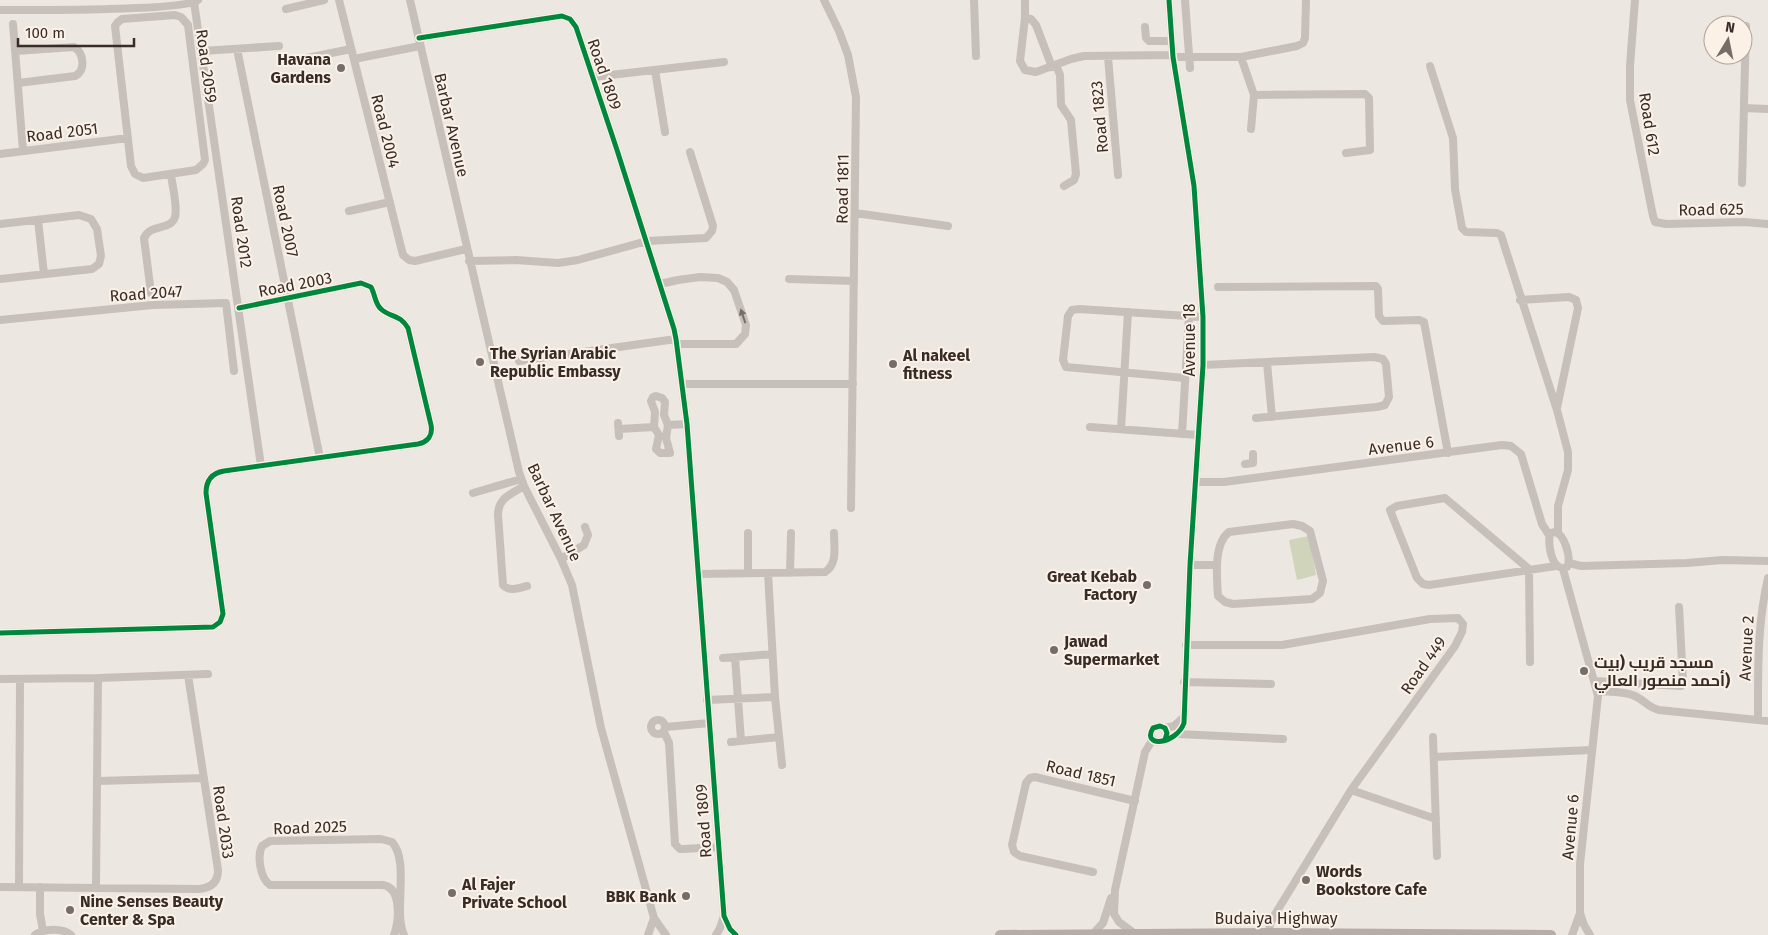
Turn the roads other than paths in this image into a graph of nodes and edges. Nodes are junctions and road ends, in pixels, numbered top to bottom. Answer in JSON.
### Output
{"nodes":[{"id":1,"x":54,"y":0,"type":"edge"},
{"id":2,"x":324,"y":0,"type":"edge"},
{"id":3,"x":339,"y":0,"type":"edge"},
{"id":4,"x":410,"y":0,"type":"edge"},
{"id":5,"x":824,"y":0,"type":"edge"},
{"id":6,"x":974,"y":0,"type":"edge"},
{"id":7,"x":1025,"y":0,"type":"edge"},
{"id":8,"x":1169,"y":0,"type":"edge"},
{"id":9,"x":1185,"y":0,"type":"edge"},
{"id":10,"x":1306,"y":0,"type":"edge"},
{"id":11,"x":1635,"y":0,"type":"edge"},
{"id":12,"x":196,"y":1,"type":"edge"},
{"id":13,"x":163,"y":3,"type":"edge"},
{"id":14,"x":100,"y":4,"type":"edge"},
{"id":15,"x":125,"y":4,"type":"edge"},
{"id":16,"x":56,"y":9,"type":"junction"},
{"id":17,"x":286,"y":9,"type":"dead end"},
{"id":18,"x":0,"y":10,"type":"edge"},
{"id":19,"x":1025,"y":18,"type":"junction"},
{"id":20,"x":13,"y":24,"type":"dead end"},
{"id":21,"x":1145,"y":27,"type":"dead end"},
{"id":22,"x":1172,"y":41,"type":"junction"},
{"id":23,"x":419,"y":42,"type":"junction"},
{"id":24,"x":279,"y":46,"type":"dead end"},
{"id":25,"x":351,"y":48,"type":"junction"},
{"id":26,"x":237,"y":49,"type":"junction"},
{"id":27,"x":16,"y":51,"type":"junction"},
{"id":28,"x":202,"y":51,"type":"junction"},
{"id":29,"x":976,"y":56,"type":"dead end"},
{"id":30,"x":1173,"y":56,"type":"junction"},
{"id":31,"x":1108,"y":57,"type":"junction"},
{"id":32,"x":1189,"y":57,"type":"junction"},
{"id":33,"x":1241,"y":57,"type":"junction"},
{"id":34,"x":302,"y":59,"type":"dead end"},
{"id":35,"x":354,"y":59,"type":"junction"},
{"id":36,"x":724,"y":62,"type":"dead end"},
{"id":37,"x":1745,"y":65,"type":"edge"},
{"id":38,"x":1054,"y":66,"type":"junction"},
{"id":39,"x":1430,"y":66,"type":"dead end"},
{"id":40,"x":1190,"y":68,"type":"dead end"},
{"id":41,"x":655,"y":70,"type":"junction"},
{"id":42,"x":593,"y":77,"type":"junction"},
{"id":43,"x":18,"y":84,"type":"junction"},
{"id":44,"x":1254,"y":94,"type":"junction"},
{"id":45,"x":1744,"y":108,"type":"junction"},
{"id":46,"x":1768,"y":109,"type":"edge"},
{"id":47,"x":1250,"y":128,"type":"dead end"},
{"id":48,"x":665,"y":132,"type":"dead end"},
{"id":49,"x":128,"y":138,"type":"junction"},
{"id":50,"x":23,"y":151,"type":"junction"},
{"id":51,"x":690,"y":152,"type":"dead end"},
{"id":52,"x":1346,"y":152,"type":"dead end"},
{"id":53,"x":0,"y":154,"type":"edge"},
{"id":54,"x":171,"y":174,"type":"junction"},
{"id":55,"x":1118,"y":175,"type":"dead end"},
{"id":56,"x":1742,"y":183,"type":"dead end"},
{"id":57,"x":1064,"y":186,"type":"dead end"},
{"id":58,"x":390,"y":202,"type":"junction"},
{"id":59,"x":348,"y":211,"type":"dead end"},
{"id":60,"x":855,"y":213,"type":"junction"},
{"id":61,"x":38,"y":220,"type":"junction"},
{"id":62,"x":1655,"y":222,"type":"joint"},
{"id":63,"x":0,"y":224,"type":"edge"},
{"id":64,"x":1768,"y":224,"type":"edge"},
{"id":65,"x":948,"y":226,"type":"dead end"},
{"id":66,"x":647,"y":241,"type":"junction"},
{"id":67,"x":466,"y":249,"type":"junction"},
{"id":68,"x":469,"y":261,"type":"junction"},
{"id":69,"x":44,"y":274,"type":"junction"},
{"id":70,"x":0,"y":279,"type":"edge"},
{"id":71,"x":789,"y":279,"type":"dead end"},
{"id":72,"x":854,"y":281,"type":"junction"},
{"id":73,"x":660,"y":284,"type":"junction"},
{"id":74,"x":1218,"y":287,"type":"dead end"},
{"id":75,"x":151,"y":292,"type":"dead end"},
{"id":76,"x":288,"y":298,"type":"junction"},
{"id":77,"x":1520,"y":300,"type":"junction"},
{"id":78,"x":239,"y":308,"type":"junction"},
{"id":79,"x":1128,"y":312,"type":"junction"},
{"id":80,"x":1189,"y":316,"type":"junction"},
{"id":81,"x":1203,"y":317,"type":"junction"},
{"id":82,"x":0,"y":320,"type":"edge"},
{"id":83,"x":677,"y":342,"type":"junction"},
{"id":84,"x":519,"y":360,"type":"dead end"},
{"id":85,"x":1267,"y":363,"type":"junction"},
{"id":86,"x":1203,"y":365,"type":"junction"},
{"id":87,"x":234,"y":371,"type":"dead end"},
{"id":88,"x":1124,"y":373,"type":"junction"},
{"id":89,"x":1185,"y":378,"type":"junction"},
{"id":90,"x":682,"y":384,"type":"junction"},
{"id":91,"x":853,"y":384,"type":"junction"},
{"id":92,"x":1556,"y":410,"type":"junction"},
{"id":93,"x":1272,"y":417,"type":"junction"},
{"id":94,"x":1256,"y":418,"type":"dead end"},
{"id":95,"x":686,"y":424,"type":"junction"},
{"id":96,"x":668,"y":425,"type":"junction"},
{"id":97,"x":654,"y":427,"type":"junction"},
{"id":98,"x":1090,"y":427,"type":"dead end"},
{"id":99,"x":619,"y":429,"type":"dead end"},
{"id":100,"x":1121,"y":429,"type":"junction"},
{"id":101,"x":1182,"y":434,"type":"junction"},
{"id":102,"x":1198,"y":434,"type":"junction"},
{"id":103,"x":662,"y":436,"type":"junction"},
{"id":104,"x":680,"y":452,"type":"dead end"},
{"id":105,"x":670,"y":453,"type":"junction"},
{"id":106,"x":1448,"y":453,"type":"junction"},
{"id":107,"x":1254,"y":454,"type":"dead end"},
{"id":108,"x":320,"y":458,"type":"junction"},
{"id":109,"x":261,"y":466,"type":"junction"},
{"id":110,"x":1256,"y":478,"type":"junction"},
{"id":111,"x":1196,"y":482,"type":"junction"},
{"id":112,"x":522,"y":483,"type":"junction"},
{"id":113,"x":473,"y":493,"type":"dead end"},
{"id":114,"x":851,"y":508,"type":"dead end"},
{"id":115,"x":585,"y":528,"type":"dead end"},
{"id":116,"x":1558,"y":532,"type":"junction"},
{"id":117,"x":748,"y":533,"type":"dead end"},
{"id":118,"x":791,"y":533,"type":"dead end"},
{"id":119,"x":834,"y":533,"type":"dead end"},
{"id":120,"x":1549,"y":535,"type":"junction"},
{"id":121,"x":1566,"y":549,"type":"junction"},
{"id":122,"x":1552,"y":553,"type":"junction"},
{"id":123,"x":561,"y":559,"type":"junction"},
{"id":124,"x":1768,"y":561,"type":"edge"},
{"id":125,"x":1569,"y":563,"type":"junction"},
{"id":126,"x":1216,"y":565,"type":"junction"},
{"id":127,"x":1190,"y":566,"type":"junction"},
{"id":128,"x":1560,"y":567,"type":"junction"},
{"id":129,"x":1529,"y":569,"type":"junction"},
{"id":130,"x":748,"y":573,"type":"junction"},
{"id":131,"x":768,"y":573,"type":"junction"},
{"id":132,"x":790,"y":573,"type":"junction"},
{"id":133,"x":699,"y":574,"type":"junction"},
{"id":134,"x":1768,"y":578,"type":"edge"},
{"id":135,"x":527,"y":586,"type":"dead end"},
{"id":136,"x":1679,"y":607,"type":"dead end"},
{"id":137,"x":0,"y":633,"type":"edge"},
{"id":138,"x":1186,"y":645,"type":"junction"},
{"id":139,"x":772,"y":654,"type":"junction"},
{"id":140,"x":735,"y":657,"type":"junction"},
{"id":141,"x":723,"y":658,"type":"dead end"},
{"id":142,"x":1530,"y":662,"type":"dead end"},
{"id":143,"x":208,"y":674,"type":"dead end"},
{"id":144,"x":188,"y":675,"type":"junction"},
{"id":145,"x":20,"y":678,"type":"junction"},
{"id":146,"x":98,"y":678,"type":"junction"},
{"id":147,"x":0,"y":679,"type":"edge"},
{"id":148,"x":1594,"y":680,"type":"junction"},
{"id":149,"x":1184,"y":682,"type":"junction"},
{"id":150,"x":1271,"y":684,"type":"dead end"},
{"id":151,"x":1598,"y":691,"type":"junction"},
{"id":152,"x":775,"y":697,"type":"junction"},
{"id":153,"x":738,"y":698,"type":"junction"},
{"id":154,"x":707,"y":700,"type":"junction"},
{"id":155,"x":1184,"y":717,"type":"junction"},
{"id":156,"x":1758,"y":720,"type":"junction"},
{"id":157,"x":1768,"y":721,"type":"edge"},
{"id":158,"x":708,"y":723,"type":"junction"},
{"id":159,"x":1165,"y":728,"type":"junction"},
{"id":160,"x":1178,"y":734,"type":"junction"},
{"id":161,"x":779,"y":737,"type":"junction"},
{"id":162,"x":1433,"y":737,"type":"dead end"},
{"id":163,"x":1283,"y":739,"type":"dead end"},
{"id":164,"x":1159,"y":740,"type":"junction"},
{"id":165,"x":741,"y":741,"type":"junction"},
{"id":166,"x":731,"y":742,"type":"dead end"},
{"id":167,"x":1591,"y":750,"type":"junction"},
{"id":168,"x":1434,"y":757,"type":"junction"},
{"id":169,"x":782,"y":765,"type":"dead end"},
{"id":170,"x":204,"y":778,"type":"junction"},
{"id":171,"x":97,"y":780,"type":"junction"},
{"id":172,"x":1351,"y":790,"type":"junction"},
{"id":173,"x":1135,"y":800,"type":"junction"},
{"id":174,"x":1436,"y":819,"type":"junction"},
{"id":175,"x":717,"y":847,"type":"junction"},
{"id":176,"x":1438,"y":856,"type":"dead end"},
{"id":177,"x":1093,"y":872,"type":"dead end"},
{"id":178,"x":400,"y":874,"type":"junction"},
{"id":179,"x":383,"y":885,"type":"junction"},
{"id":180,"x":96,"y":886,"type":"junction"},
{"id":181,"x":0,"y":887,"type":"edge"},
{"id":182,"x":19,"y":887,"type":"junction"},
{"id":183,"x":40,"y":887,"type":"junction"},
{"id":184,"x":1114,"y":890,"type":"junction"},
{"id":185,"x":1580,"y":913,"type":"junction"},
{"id":186,"x":724,"y":916,"type":"junction"},
{"id":187,"x":654,"y":918,"type":"junction"},
{"id":188,"x":43,"y":931,"type":"junction"},
{"id":189,"x":1134,"y":933,"type":"junction"},
{"id":190,"x":1270,"y":933,"type":"junction"},
{"id":191,"x":1093,"y":934,"type":"junction"},
{"id":192,"x":35,"y":935,"type":"edge"},
{"id":193,"x":71,"y":935,"type":"edge"},
{"id":194,"x":394,"y":935,"type":"edge"},
{"id":195,"x":404,"y":935,"type":"edge"},
{"id":196,"x":648,"y":935,"type":"edge"},
{"id":197,"x":666,"y":935,"type":"edge"},
{"id":198,"x":716,"y":935,"type":"edge"},
{"id":199,"x":736,"y":935,"type":"edge"},
{"id":200,"x":1000,"y":935,"type":"edge"},
{"id":201,"x":1551,"y":935,"type":"edge"},
{"id":202,"x":1572,"y":935,"type":"edge"},
{"id":203,"x":1590,"y":935,"type":"edge"}],
"edges":[{"from":1,"to":16,"type":"street"},
{"from":2,"to":17,"type":"street"},
{"from":3,"to":25,"type":"street","name":"Road 2004"},
{"from":4,"to":23,"type":"street","name":"Barbar Avenue"},
{"from":5,"to":60,"type":"street","name":"Road 1811"},
{"from":6,"to":29,"type":"street"},
{"from":7,"to":19,"type":"street"},
{"from":8,"to":22,"type":"street","name":"Avenue 18"},
{"from":9,"to":32,"type":"street"},
{"from":10,"to":33,"type":"street"},
{"from":11,"to":62,"type":"street","name":"Road 612"},
{"from":12,"to":13,"type":"street"},
{"from":12,"to":28,"type":"street","name":"Road 2012"},
{"from":13,"to":15,"type":"street"},
{"from":14,"to":15,"type":"street"},
{"from":14,"to":16,"type":"street"},
{"from":16,"to":18,"type":"street"},
{"from":19,"to":38,"type":"street"},
{"from":19,"to":38,"type":"street"},
{"from":20,"to":27,"type":"street"},
{"from":21,"to":22,"type":"street"},
{"from":22,"to":30,"type":"street","name":"Avenue 18"},
{"from":23,"to":35,"type":"street"},
{"from":23,"to":42,"type":"street","name":"Road 1809"},
{"from":23,"to":67,"type":"street","name":"Barbar Avenue"},
{"from":24,"to":26,"type":"street"},
{"from":25,"to":34,"type":"street"},
{"from":25,"to":35,"type":"street","name":"Road 2004"},
{"from":26,"to":28,"type":"street"},
{"from":26,"to":76,"type":"street","name":"Road 2007"},
{"from":27,"to":43,"type":"street"},
{"from":27,"to":43,"type":"street"},
{"from":28,"to":78,"type":"street","name":"Road 2012"},
{"from":30,"to":31,"type":"street"},
{"from":30,"to":32,"type":"street"},
{"from":30,"to":81,"type":"street","name":"Avenue 18"},
{"from":31,"to":38,"type":"street"},
{"from":31,"to":55,"type":"street","name":"Road 1823"},
{"from":32,"to":33,"type":"street"},
{"from":32,"to":40,"type":"street"},
{"from":33,"to":44,"type":"street"},
{"from":35,"to":58,"type":"street","name":"Road 2004"},
{"from":36,"to":41,"type":"street","name":"Road 1809"},
{"from":37,"to":45,"type":"street"},
{"from":38,"to":57,"type":"street"},
{"from":39,"to":77,"type":"street"},
{"from":41,"to":42,"type":"street","name":"Road 1809"},
{"from":41,"to":48,"type":"street"},
{"from":42,"to":66,"type":"street","name":"Road 1809"},
{"from":43,"to":50,"type":"street"},
{"from":44,"to":47,"type":"street"},
{"from":44,"to":52,"type":"street"},
{"from":45,"to":46,"type":"street"},
{"from":45,"to":56,"type":"street"},
{"from":49,"to":50,"type":"street","name":"Road 2051"},
{"from":49,"to":54,"type":"street","name":"Road 2059"},
{"from":49,"to":54,"type":"street","name":"Road 2059"},
{"from":50,"to":53,"type":"street","name":"Road 2051"},
{"from":51,"to":66,"type":"street"},
{"from":54,"to":75,"type":"street"},
{"from":58,"to":59,"type":"street"},
{"from":58,"to":67,"type":"street","name":"Road 2004"},
{"from":60,"to":65,"type":"street"},
{"from":60,"to":72,"type":"street","name":"Road 1811"},
{"from":61,"to":63,"type":"street"},
{"from":61,"to":69,"type":"street"},
{"from":61,"to":69,"type":"street"},
{"from":62,"to":64,"type":"street","name":"Road 625"},
{"from":66,"to":68,"type":"street"},
{"from":66,"to":73,"type":"street","name":"Road 1809"},
{"from":67,"to":68,"type":"street","name":"Barbar Avenue"},
{"from":68,"to":112,"type":"street","name":"Barbar Avenue"},
{"from":69,"to":70,"type":"street"},
{"from":71,"to":72,"type":"street"},
{"from":72,"to":91,"type":"street","name":"Road 1811"},
{"from":73,"to":83,"type":"street","name":"Road 1809"},
{"from":83,"to":73,"type":"street","one_way":true},
{"from":74,"to":106,"type":"street"},
{"from":76,"to":78,"type":"street","name":"Road 2003"},
{"from":76,"to":108,"type":"street","name":"Road 2007"},
{"from":76,"to":108,"type":"street","name":"Road 2003"},
{"from":77,"to":92,"type":"street"},
{"from":77,"to":92,"type":"street"},
{"from":78,"to":109,"type":"street","name":"Road 2012"},
{"from":79,"to":80,"type":"street"},
{"from":79,"to":88,"type":"street"},
{"from":79,"to":88,"type":"street"},
{"from":80,"to":81,"type":"street"},
{"from":80,"to":89,"type":"street"},
{"from":81,"to":86,"type":"street","name":"Avenue 18"},
{"from":82,"to":87,"type":"street","name":"Road 2047"},
{"from":83,"to":84,"type":"street"},
{"from":83,"to":90,"type":"street","name":"Road 1809"},
{"from":85,"to":86,"type":"street"},
{"from":85,"to":93,"type":"street"},
{"from":85,"to":93,"type":"street"},
{"from":86,"to":102,"type":"street","name":"Avenue 18"},
{"from":88,"to":89,"type":"street"},
{"from":88,"to":100,"type":"street"},
{"from":89,"to":101,"type":"street"},
{"from":90,"to":91,"type":"street"},
{"from":90,"to":95,"type":"street","name":"Road 1809"},
{"from":91,"to":114,"type":"street","name":"Road 1811"},
{"from":92,"to":116,"type":"street"},
{"from":93,"to":94,"type":"street"},
{"from":95,"to":96,"type":"street"},
{"from":95,"to":133,"type":"street","name":"Road 1809"},
{"from":96,"to":97,"type":"street"},
{"from":96,"to":103,"type":"street"},
{"from":97,"to":99,"type":"street"},
{"from":97,"to":103,"type":"street"},
{"from":98,"to":100,"type":"street"},
{"from":100,"to":101,"type":"street"},
{"from":101,"to":102,"type":"street"},
{"from":102,"to":111,"type":"street","name":"Avenue 18"},
{"from":103,"to":105,"type":"street"},
{"from":103,"to":105,"type":"street"},
{"from":104,"to":105,"type":"street"},
{"from":106,"to":110,"type":"street","name":"Avenue 6"},
{"from":106,"to":120,"type":"street","name":"Avenue 6"},
{"from":107,"to":110,"type":"street"},
{"from":108,"to":109,"type":"street"},
{"from":109,"to":137,"type":"street"},
{"from":110,"to":111,"type":"street","name":"Avenue 6"},
{"from":111,"to":127,"type":"street","name":"Avenue 18"},
{"from":112,"to":113,"type":"street"},
{"from":112,"to":123,"type":"street","name":"Barbar Avenue"},
{"from":112,"to":135,"type":"street"},
{"from":115,"to":123,"type":"street"},
{"from":116,"to":120,"type":"street"},
{"from":116,"to":121,"type":"street"},
{"from":117,"to":130,"type":"street"},
{"from":118,"to":132,"type":"street"},
{"from":119,"to":132,"type":"street"},
{"from":120,"to":122,"type":"street","name":"Avenue 6"},
{"from":121,"to":122,"type":"street"},
{"from":121,"to":125,"type":"street"},
{"from":122,"to":128,"type":"street","name":"Avenue 6"},
{"from":123,"to":187,"type":"street","name":"Barbar Avenue"},
{"from":124,"to":125,"type":"street"},
{"from":125,"to":128,"type":"street"},
{"from":126,"to":126,"type":"street"},
{"from":126,"to":127,"type":"street"},
{"from":127,"to":138,"type":"street","name":"Avenue 18"},
{"from":128,"to":129,"type":"street"},
{"from":128,"to":148,"type":"street","name":"Avenue 6"},
{"from":129,"to":129,"type":"street"},
{"from":129,"to":142,"type":"street"},
{"from":130,"to":131,"type":"street"},
{"from":130,"to":133,"type":"street"},
{"from":131,"to":132,"type":"street"},
{"from":131,"to":139,"type":"street"},
{"from":133,"to":154,"type":"street","name":"Road 1809"},
{"from":134,"to":156,"type":"street","name":"Avenue 2"},
{"from":136,"to":148,"type":"street"},
{"from":138,"to":149,"type":"street","name":"Avenue 18"},
{"from":138,"to":172,"type":"street","name":"Road 449"},
{"from":139,"to":140,"type":"street"},
{"from":139,"to":152,"type":"street"},
{"from":140,"to":141,"type":"street"},
{"from":140,"to":153,"type":"street"},
{"from":143,"to":144,"type":"street"},
{"from":144,"to":146,"type":"street"},
{"from":144,"to":170,"type":"street","name":"Road 2033"},
{"from":145,"to":146,"type":"street"},
{"from":145,"to":147,"type":"street"},
{"from":145,"to":182,"type":"street"},
{"from":146,"to":171,"type":"street"},
{"from":148,"to":151,"type":"street","name":"Avenue 6"},
{"from":149,"to":150,"type":"street"},
{"from":149,"to":155,"type":"street","name":"Avenue 18"},
{"from":151,"to":156,"type":"street"},
{"from":151,"to":167,"type":"street","name":"Avenue 6"},
{"from":152,"to":153,"type":"street"},
{"from":152,"to":161,"type":"street"},
{"from":153,"to":154,"type":"street"},
{"from":153,"to":165,"type":"street"},
{"from":154,"to":158,"type":"street","name":"Road 1809"},
{"from":155,"to":159,"type":"street"},
{"from":155,"to":160,"type":"street","name":"Avenue 18"},
{"from":156,"to":157,"type":"street"},
{"from":158,"to":175,"type":"street","name":"Road 1809"},
{"from":158,"to":175,"type":"street"},
{"from":159,"to":164,"type":"street"},
{"from":159,"to":164,"type":"street"},
{"from":160,"to":163,"type":"street"},
{"from":160,"to":164,"type":"street"},
{"from":161,"to":165,"type":"street"},
{"from":161,"to":169,"type":"street"},
{"from":162,"to":168,"type":"street"},
{"from":164,"to":173,"type":"street"},
{"from":165,"to":166,"type":"street"},
{"from":167,"to":168,"type":"street"},
{"from":167,"to":185,"type":"street","name":"Avenue 6"},
{"from":168,"to":174,"type":"street"},
{"from":170,"to":171,"type":"street"},
{"from":170,"to":180,"type":"street","name":"Road 2033"},
{"from":171,"to":180,"type":"street"},
{"from":172,"to":174,"type":"street"},
{"from":172,"to":190,"type":"street","name":"Road 449"},
{"from":173,"to":177,"type":"street","name":"Road 1851"},
{"from":173,"to":184,"type":"street"},
{"from":174,"to":176,"type":"street"},
{"from":175,"to":186,"type":"street","name":"Road 1809"},
{"from":178,"to":179,"type":"street"},
{"from":178,"to":179,"type":"street","name":"Road 2025"},
{"from":178,"to":195,"type":"street","name":"Road 2025"},
{"from":179,"to":194,"type":"street"},
{"from":180,"to":183,"type":"street","name":"Road 2033"},
{"from":181,"to":182,"type":"street","name":"Road 2033"},
{"from":182,"to":183,"type":"street","name":"Road 2033"},
{"from":183,"to":188,"type":"street"},
{"from":184,"to":189,"type":"street"},
{"from":184,"to":191,"type":"street"},
{"from":185,"to":202,"type":"street","name":"Avenue 6"},
{"from":185,"to":203,"type":"street","name":"Avenue 6"},
{"from":186,"to":198,"type":"street","name":"Road 1809"},
{"from":186,"to":199,"type":"street","name":"Road 1809"},
{"from":187,"to":196,"type":"street"},
{"from":187,"to":197,"type":"street","name":"Barbar Avenue"},
{"from":188,"to":192,"type":"street"},
{"from":188,"to":193,"type":"street"},
{"from":189,"to":190,"type":"main road","name":"Budaiya Highway"},
{"from":189,"to":191,"type":"main road","name":"Budaiya Highway"},
{"from":190,"to":201,"type":"main road","name":"Budaiya Highway"},
{"from":191,"to":200,"type":"main road","name":"Budaiya Highway"}]}
